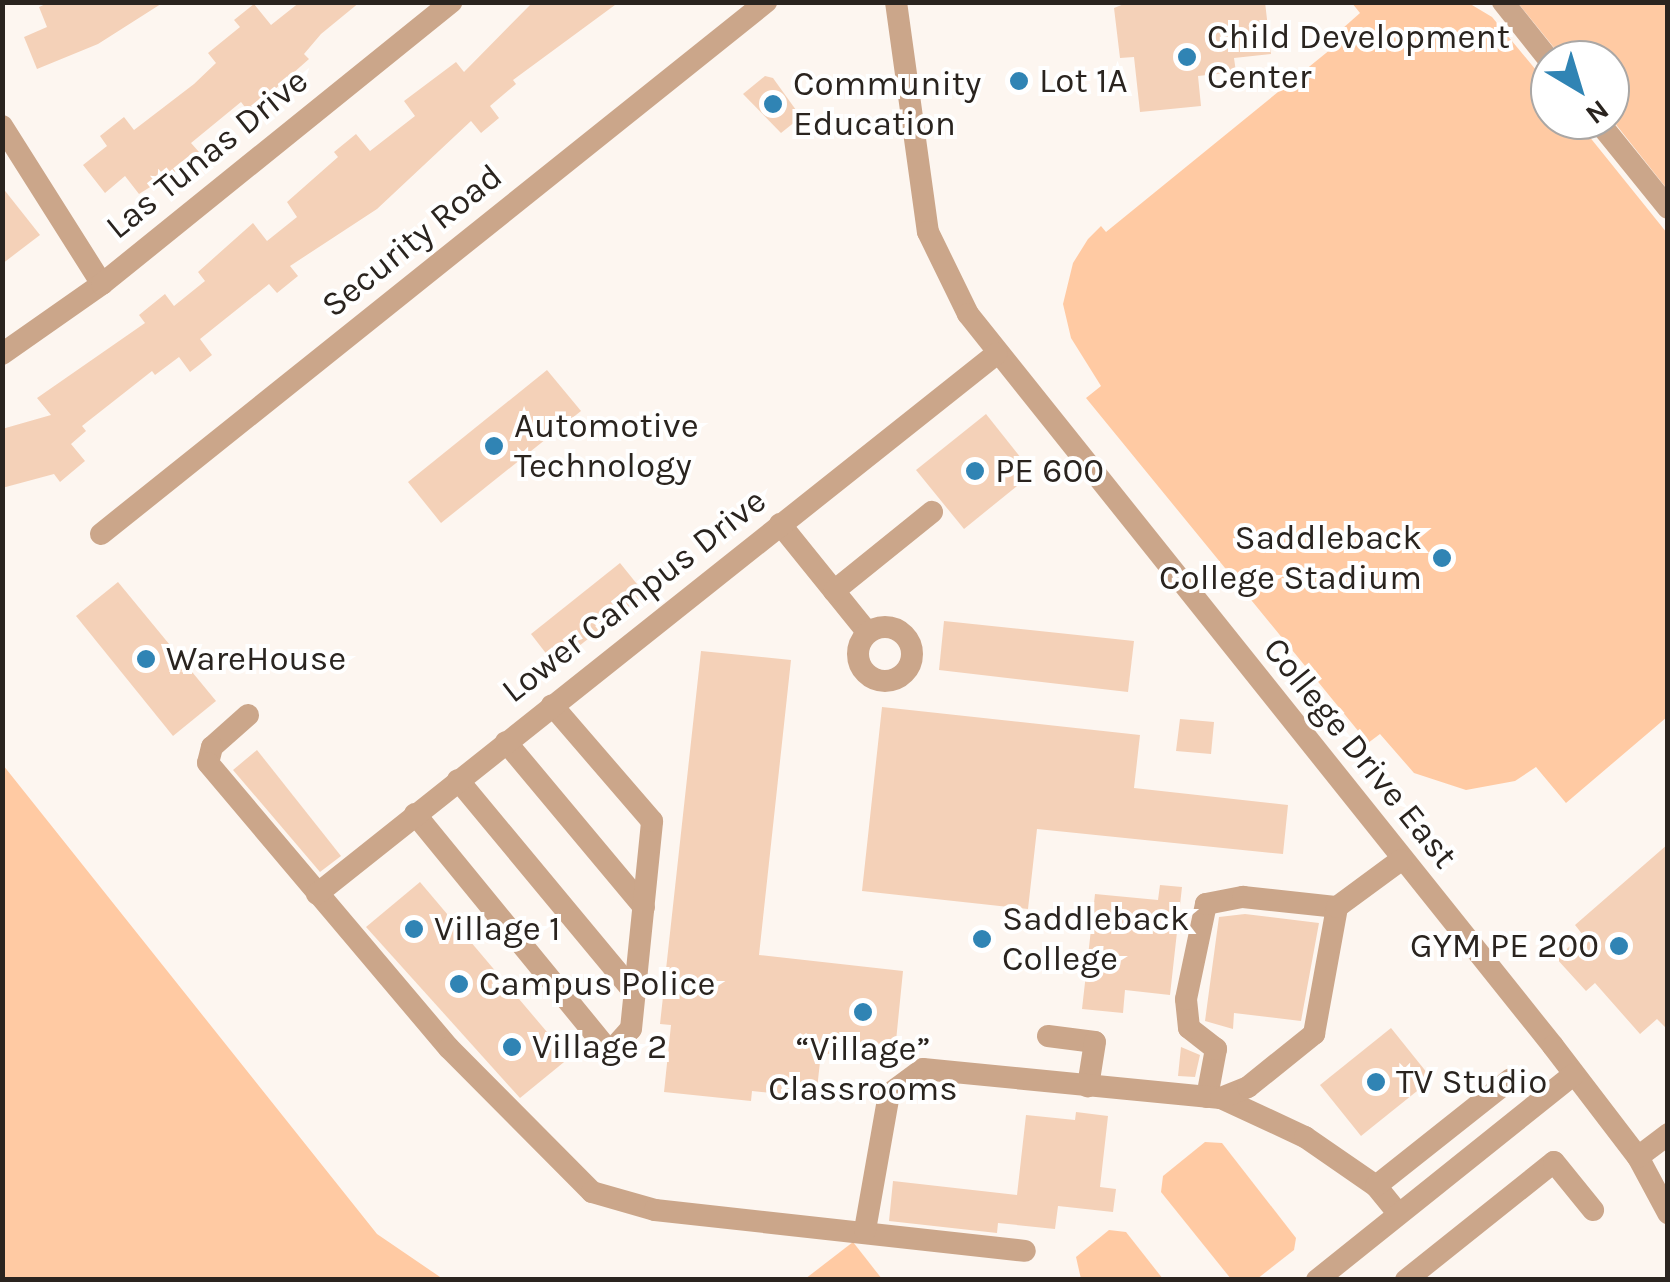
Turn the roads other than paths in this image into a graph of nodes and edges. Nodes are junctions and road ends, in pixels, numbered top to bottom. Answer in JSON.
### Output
{"nodes":[{"id":1,"x":452,"y":2,"type":"edge"},
{"id":2,"x":766,"y":2,"type":"edge"},
{"id":3,"x":896,"y":2,"type":"edge"},
{"id":4,"x":1503,"y":2,"type":"edge"},
{"id":5,"x":1533,"y":40,"type":"edge"},
{"id":6,"x":2,"y":126,"type":"edge"},
{"id":7,"x":1613,"y":140,"type":"edge"},
{"id":8,"x":1668,"y":208,"type":"edge"},
{"id":9,"x":102,"y":284,"type":"junction"},
{"id":10,"x":2,"y":354,"type":"edge"},
{"id":11,"x":996,"y":354,"type":"junction"},
{"id":12,"x":932,"y":512,"type":"dead end"},
{"id":13,"x":780,"y":524,"type":"junction"},
{"id":14,"x":102,"y":534,"type":"dead end"},
{"id":15,"x":834,"y":591,"type":"junction"},
{"id":16,"x":868,"y":632,"type":"dead end"},
{"id":17,"x":552,"y":706,"type":"junction"},
{"id":18,"x":248,"y":715,"type":"dead end"},
{"id":19,"x":506,"y":742,"type":"junction"},
{"id":20,"x":458,"y":780,"type":"junction"},
{"id":21,"x":415,"y":814,"type":"junction"},
{"id":22,"x":1401,"y":860,"type":"junction"},
{"id":23,"x":318,"y":894,"type":"junction"},
{"id":24,"x":644,"y":908,"type":"junction"},
{"id":25,"x":1337,"y":908,"type":"junction"},
{"id":26,"x":635,"y":993,"type":"junction"},
{"id":27,"x":1048,"y":1036,"type":"dead end"},
{"id":28,"x":1574,"y":1074,"type":"junction"},
{"id":29,"x":1511,"y":1080,"type":"dead end"},
{"id":30,"x":1088,"y":1086,"type":"junction"},
{"id":31,"x":1214,"y":1097,"type":"junction"},
{"id":32,"x":1668,"y":1134,"type":"edge"},
{"id":33,"x":1638,"y":1157,"type":"junction"},
{"id":34,"x":1376,"y":1186,"type":"junction"},
{"id":35,"x":1593,"y":1210,"type":"dead end"},
{"id":36,"x":1397,"y":1212,"type":"junction"},
{"id":37,"x":1668,"y":1213,"type":"edge"},
{"id":38,"x":865,"y":1230,"type":"junction"},
{"id":39,"x":1025,"y":1251,"type":"dead end"},
{"id":40,"x":1317,"y":1280,"type":"edge"},
{"id":41,"x":1406,"y":1280,"type":"edge"}],
"edges":[{"from":1,"to":9,"type":"street","name":"Las Tunas Drive"},
{"from":2,"to":14,"type":"street","name":"Security Road"},
{"from":3,"to":11,"type":"street","name":"College Drive East"},
{"from":4,"to":5,"type":"street"},
{"from":6,"to":9,"type":"street"},
{"from":7,"to":8,"type":"street"},
{"from":9,"to":10,"type":"street","name":"Las Tunas Drive"},
{"from":11,"to":13,"type":"street","name":"Lower Campus Drive"},
{"from":11,"to":22,"type":"street","name":"College Drive East"},
{"from":12,"to":15,"type":"street"},
{"from":13,"to":15,"type":"street"},
{"from":13,"to":17,"type":"street","name":"Lower Campus Drive"},
{"from":15,"to":16,"type":"street"},
{"from":17,"to":19,"type":"street","name":"Lower Campus Drive"},
{"from":17,"to":24,"type":"street"},
{"from":18,"to":23,"type":"street"},
{"from":19,"to":20,"type":"street","name":"Lower Campus Drive"},
{"from":19,"to":24,"type":"street"},
{"from":20,"to":21,"type":"street","name":"Lower Campus Drive"},
{"from":20,"to":26,"type":"street"},
{"from":21,"to":23,"type":"street","name":"Lower Campus Drive"},
{"from":21,"to":26,"type":"street"},
{"from":22,"to":25,"type":"street"},
{"from":22,"to":28,"type":"street","name":"College Drive East"},
{"from":23,"to":38,"type":"street"},
{"from":24,"to":26,"type":"street"},
{"from":25,"to":31,"type":"street"},
{"from":25,"to":31,"type":"street"},
{"from":27,"to":30,"type":"street"},
{"from":28,"to":33,"type":"street","name":"College Drive East"},
{"from":28,"to":36,"type":"street"},
{"from":29,"to":34,"type":"street"},
{"from":30,"to":31,"type":"street"},
{"from":30,"to":38,"type":"street"},
{"from":31,"to":34,"type":"street"},
{"from":32,"to":33,"type":"street"},
{"from":33,"to":37,"type":"street","name":"College Drive East"},
{"from":34,"to":36,"type":"street"},
{"from":35,"to":41,"type":"street"},
{"from":36,"to":40,"type":"street"},
{"from":38,"to":39,"type":"street"}]}
